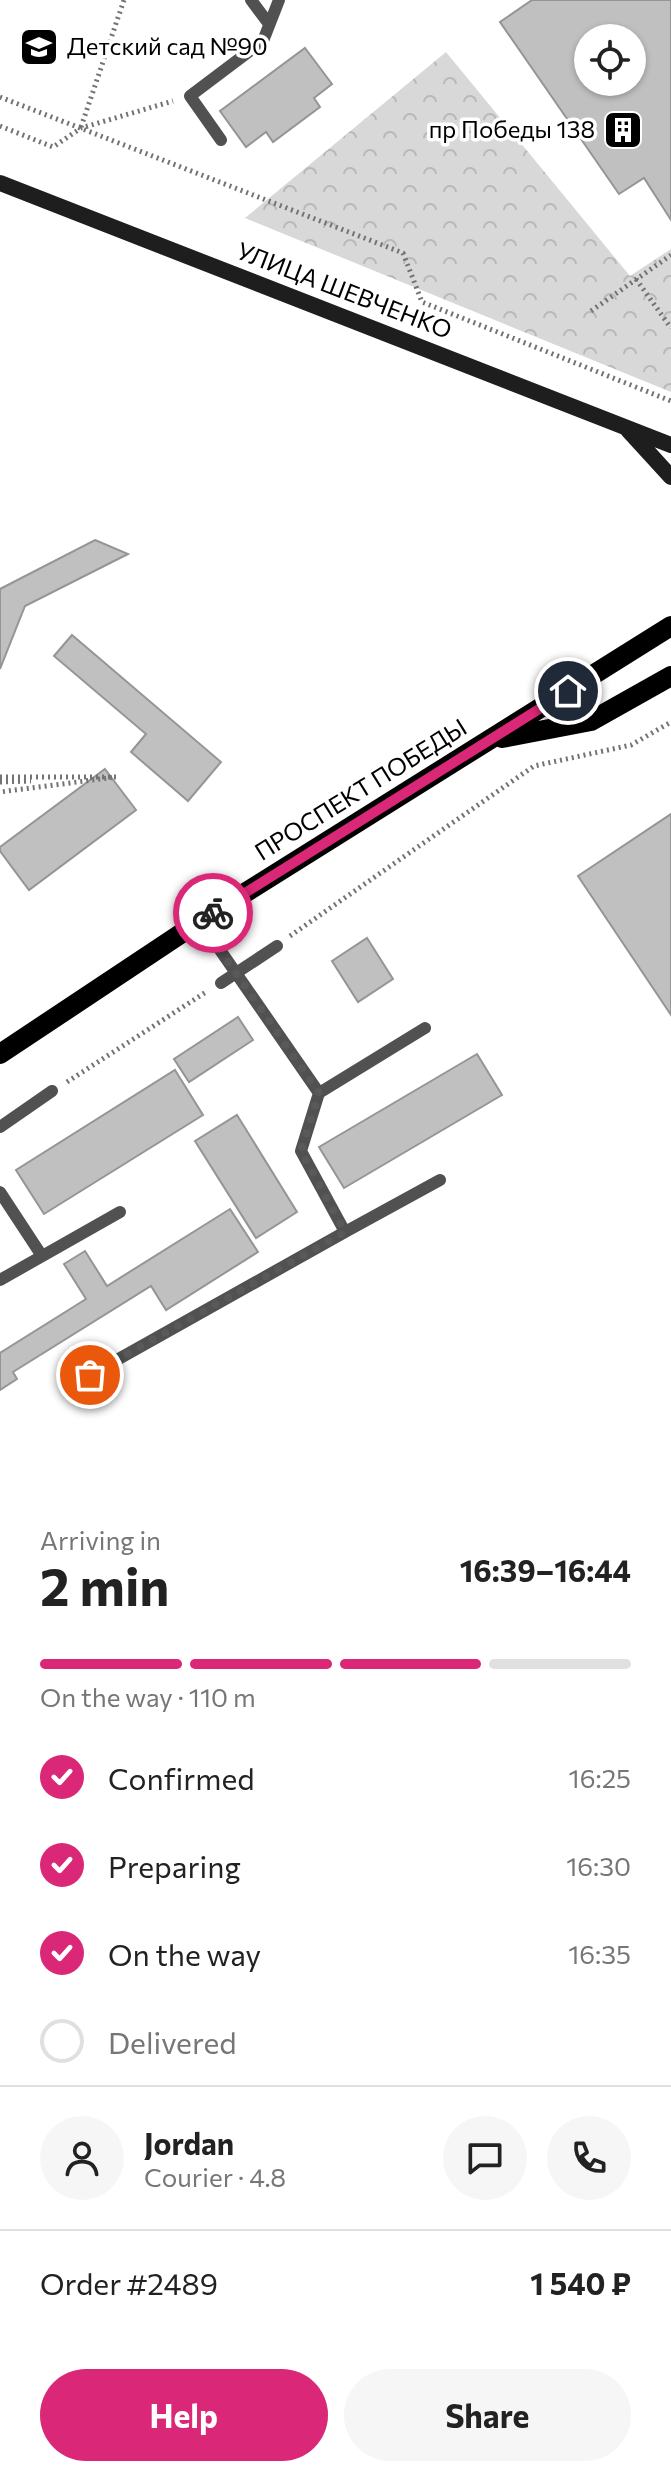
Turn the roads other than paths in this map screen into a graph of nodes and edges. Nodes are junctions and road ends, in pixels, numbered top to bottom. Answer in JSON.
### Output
{"nodes":[{"id":1,"x":251,"y":0,"type":"edge"},
{"id":2,"x":279,"y":0,"type":"edge"},
{"id":3,"x":269,"y":24,"type":"junction"},
{"id":4,"x":221,"y":140,"type":"dead end"},
{"id":5,"x":0,"y":183,"type":"edge"},
{"id":6,"x":624,"y":426,"type":"junction"},
{"id":7,"x":671,"y":445,"type":"edge"},
{"id":8,"x":671,"y":477,"type":"edge"},
{"id":9,"x":671,"y":626,"type":"edge"},
{"id":10,"x":671,"y":676,"type":"edge"},
{"id":11,"x":491,"y":740,"type":"junction"},
{"id":12,"x":200,"y":921,"type":"junction"},
{"id":13,"x":277,"y":946,"type":"road end"},
{"id":14,"x":236,"y":973,"type":"junction"},
{"id":15,"x":221,"y":983,"type":"road end"},
{"id":16,"x":425,"y":1028,"type":"dead end"},
{"id":17,"x":0,"y":1054,"type":"edge"},
{"id":18,"x":52,"y":1091,"type":"road end"},
{"id":19,"x":319,"y":1093,"type":"junction"},
{"id":20,"x":0,"y":1127,"type":"edge"},
{"id":21,"x":440,"y":1180,"type":"dead end"},
{"id":22,"x":0,"y":1192,"type":"edge"},
{"id":23,"x":120,"y":1212,"type":"dead end"},
{"id":24,"x":345,"y":1232,"type":"junction"},
{"id":25,"x":42,"y":1256,"type":"junction"},
{"id":26,"x":0,"y":1280,"type":"edge"},
{"id":27,"x":90,"y":1375,"type":"dead end"}],
"edges":[{"from":1,"to":3,"type":"lane"},
{"from":2,"to":3,"type":"lane"},
{"from":3,"to":4,"type":"lane"},
{"from":5,"to":6,"type":"main road","name":"УЛИЦА ШЕВЧЕНКО"},
{"from":6,"to":7,"type":"main road","name":"УЛИЦА ШЕВЧЕНКО"},
{"from":6,"to":8,"type":"main road"},
{"from":9,"to":11,"type":"main road","name":"ПРОСПЕКТ ПОБЕДЫ"},
{"from":10,"to":11,"type":"main road"},
{"from":11,"to":12,"type":"main road","name":"ПРОСПЕКТ ПОБЕДЫ"},
{"from":12,"to":14,"type":"lane"},
{"from":12,"to":17,"type":"main road","name":"ПРОСПЕКТ ПОБЕДЫ"},
{"from":13,"to":14,"type":"lane"},
{"from":14,"to":15,"type":"lane"},
{"from":14,"to":19,"type":"lane"},
{"from":16,"to":19,"type":"lane"},
{"from":18,"to":20,"type":"lane"},
{"from":19,"to":24,"type":"lane"},
{"from":21,"to":24,"type":"lane"},
{"from":22,"to":25,"type":"lane"},
{"from":23,"to":25,"type":"lane"},
{"from":24,"to":27,"type":"lane"},
{"from":25,"to":26,"type":"lane"}]}
